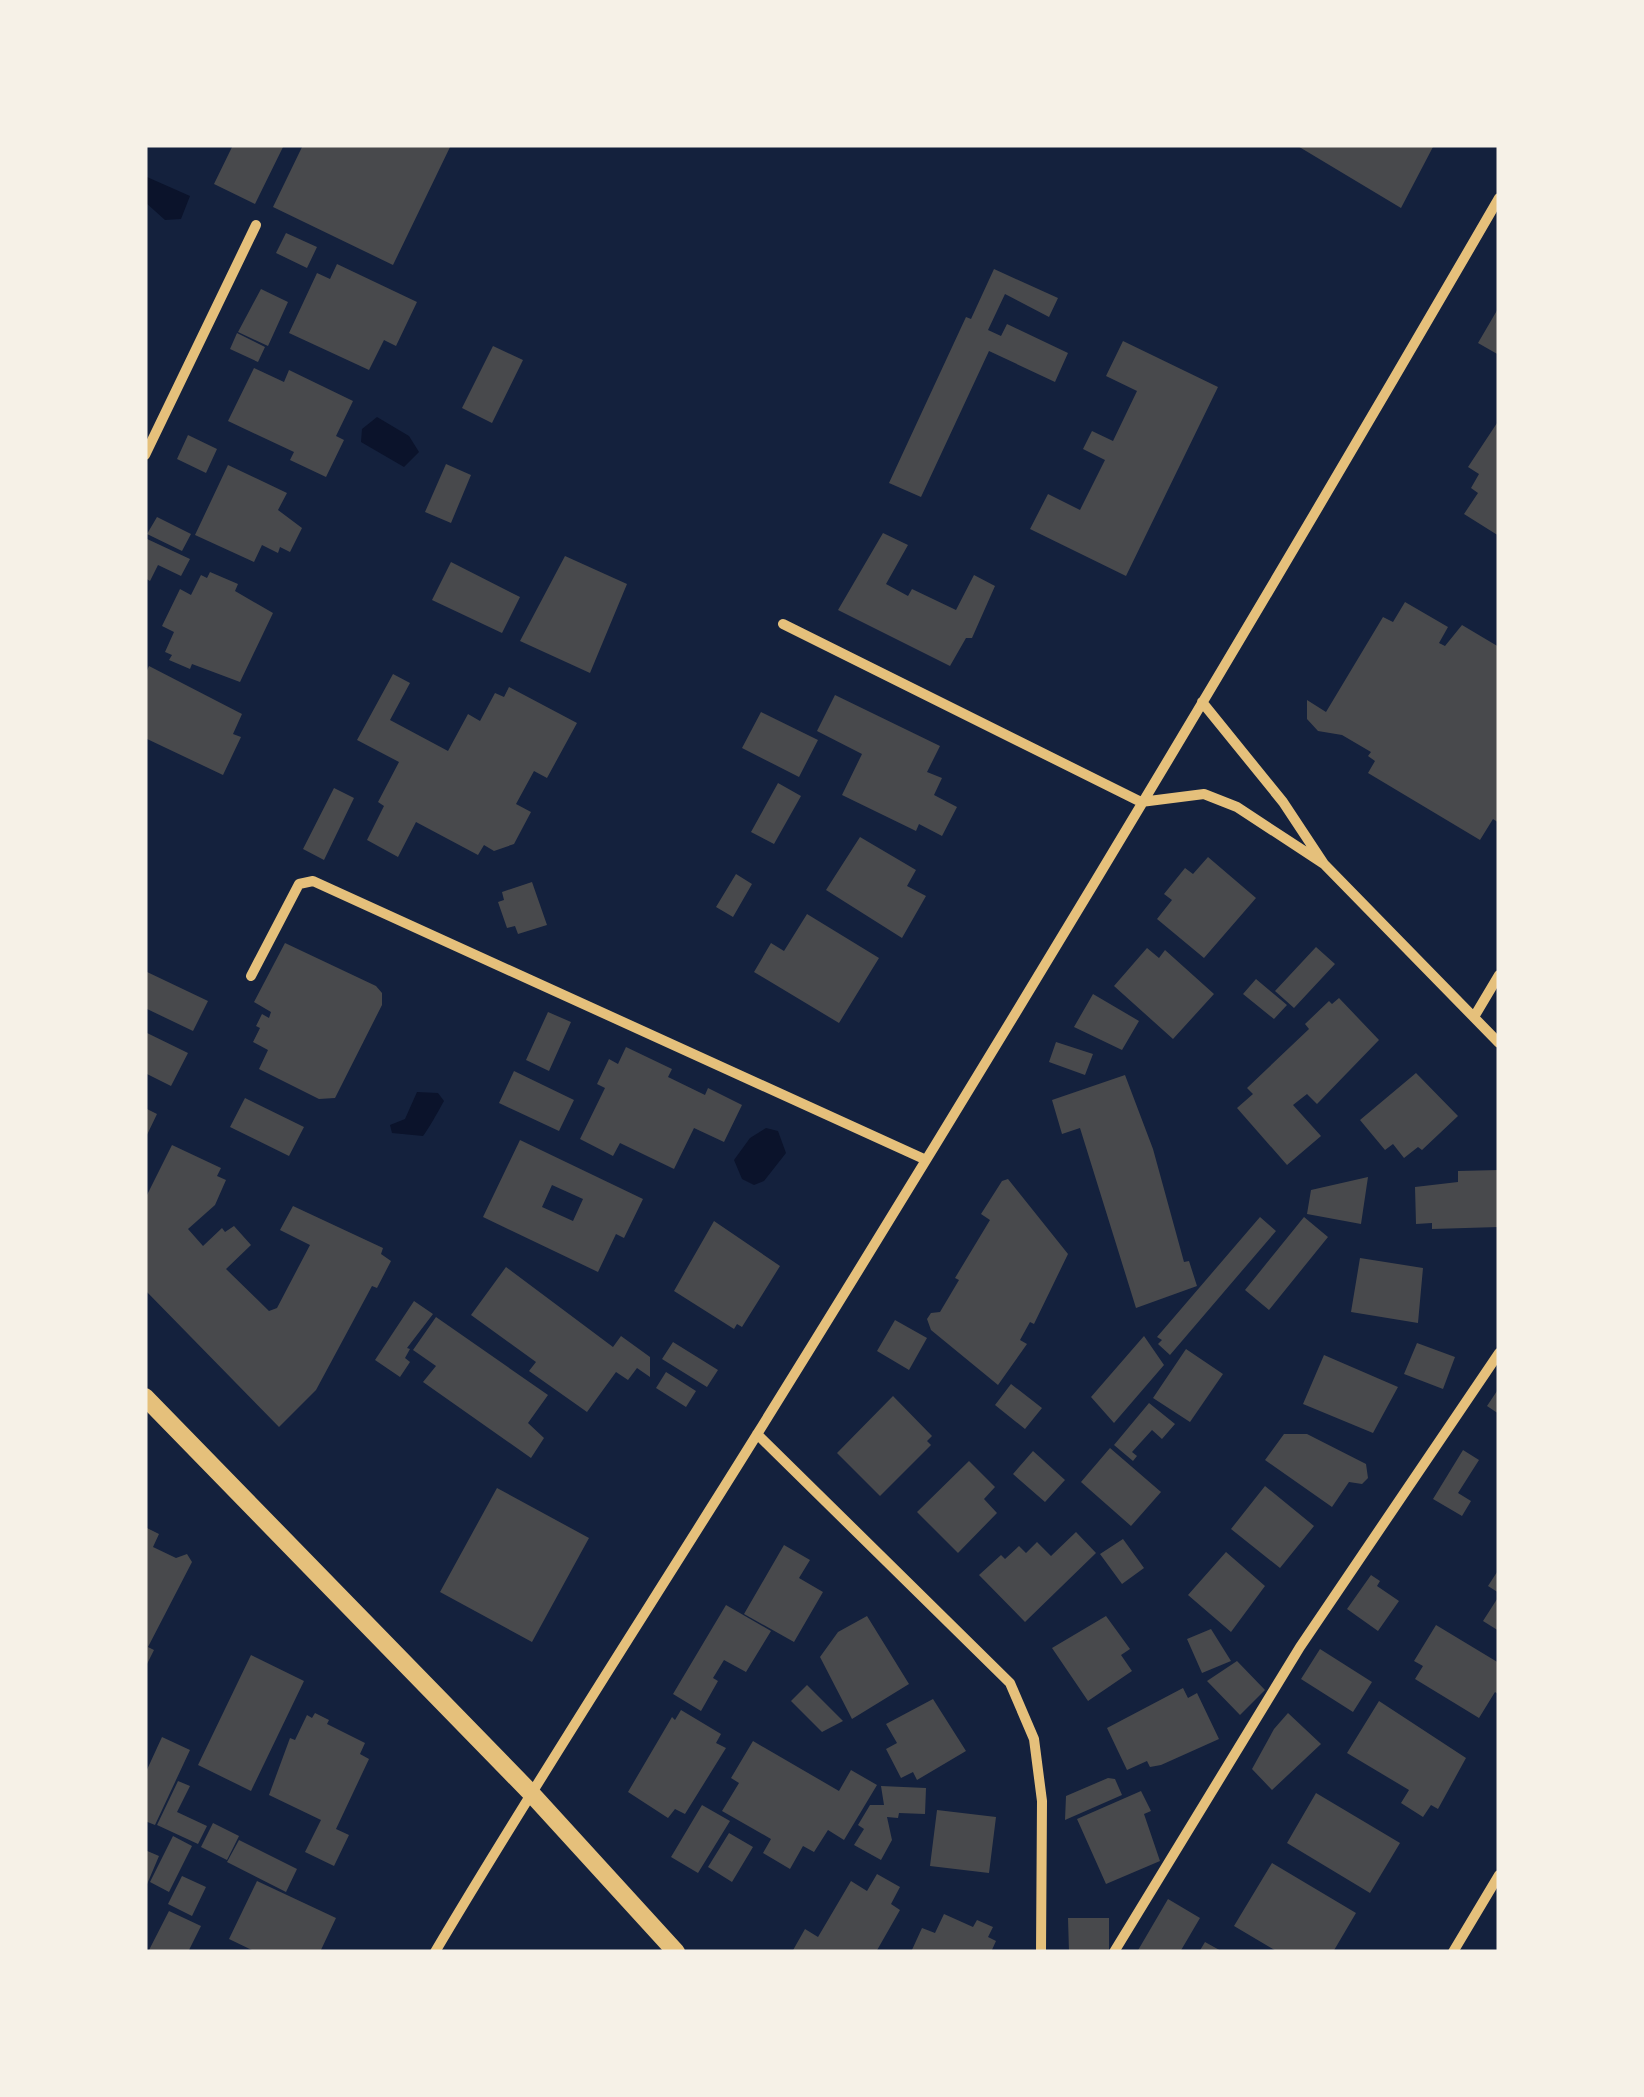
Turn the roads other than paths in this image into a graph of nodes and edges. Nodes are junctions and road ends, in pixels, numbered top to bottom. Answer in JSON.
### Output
{"nodes":[{"id":1,"x":1499,"y":198,"type":"edge"},
{"id":2,"x":256,"y":224,"type":"dead end"},
{"id":3,"x":145,"y":455,"type":"edge"},
{"id":4,"x":784,"y":624,"type":"dead end"},
{"id":5,"x":1202,"y":702,"type":"junction"},
{"id":6,"x":1142,"y":802,"type":"junction"},
{"id":7,"x":1324,"y":864,"type":"junction"},
{"id":8,"x":1499,"y":975,"type":"edge"},
{"id":9,"x":251,"y":976,"type":"dead end"},
{"id":10,"x":1474,"y":1017,"type":"junction"},
{"id":11,"x":1499,"y":1043,"type":"edge"},
{"id":12,"x":924,"y":1159,"type":"junction"},
{"id":13,"x":1499,"y":1353,"type":"edge"},
{"id":14,"x":145,"y":1397,"type":"edge"},
{"id":15,"x":757,"y":1434,"type":"junction"},
{"id":16,"x":529,"y":1790,"type":"junction"},
{"id":17,"x":1499,"y":1875,"type":"edge"},
{"id":18,"x":434,"y":1952,"type":"edge"},
{"id":19,"x":676,"y":1952,"type":"edge"},
{"id":20,"x":1041,"y":1952,"type":"edge"},
{"id":21,"x":1114,"y":1952,"type":"edge"},
{"id":22,"x":1453,"y":1952,"type":"edge"}],
"edges":[{"from":1,"to":5,"type":"street"},
{"from":2,"to":3,"type":"street"},
{"from":4,"to":6,"type":"street"},
{"from":5,"to":6,"type":"street"},
{"from":5,"to":7,"type":"street"},
{"from":6,"to":7,"type":"street"},
{"from":6,"to":12,"type":"street"},
{"from":7,"to":10,"type":"street"},
{"from":8,"to":10,"type":"street"},
{"from":9,"to":12,"type":"street"},
{"from":10,"to":11,"type":"street"},
{"from":12,"to":15,"type":"street"},
{"from":13,"to":21,"type":"street"},
{"from":14,"to":16,"type":"street"},
{"from":15,"to":16,"type":"street"},
{"from":15,"to":20,"type":"street"},
{"from":16,"to":18,"type":"street"},
{"from":16,"to":19,"type":"street"},
{"from":17,"to":22,"type":"street"}]}
